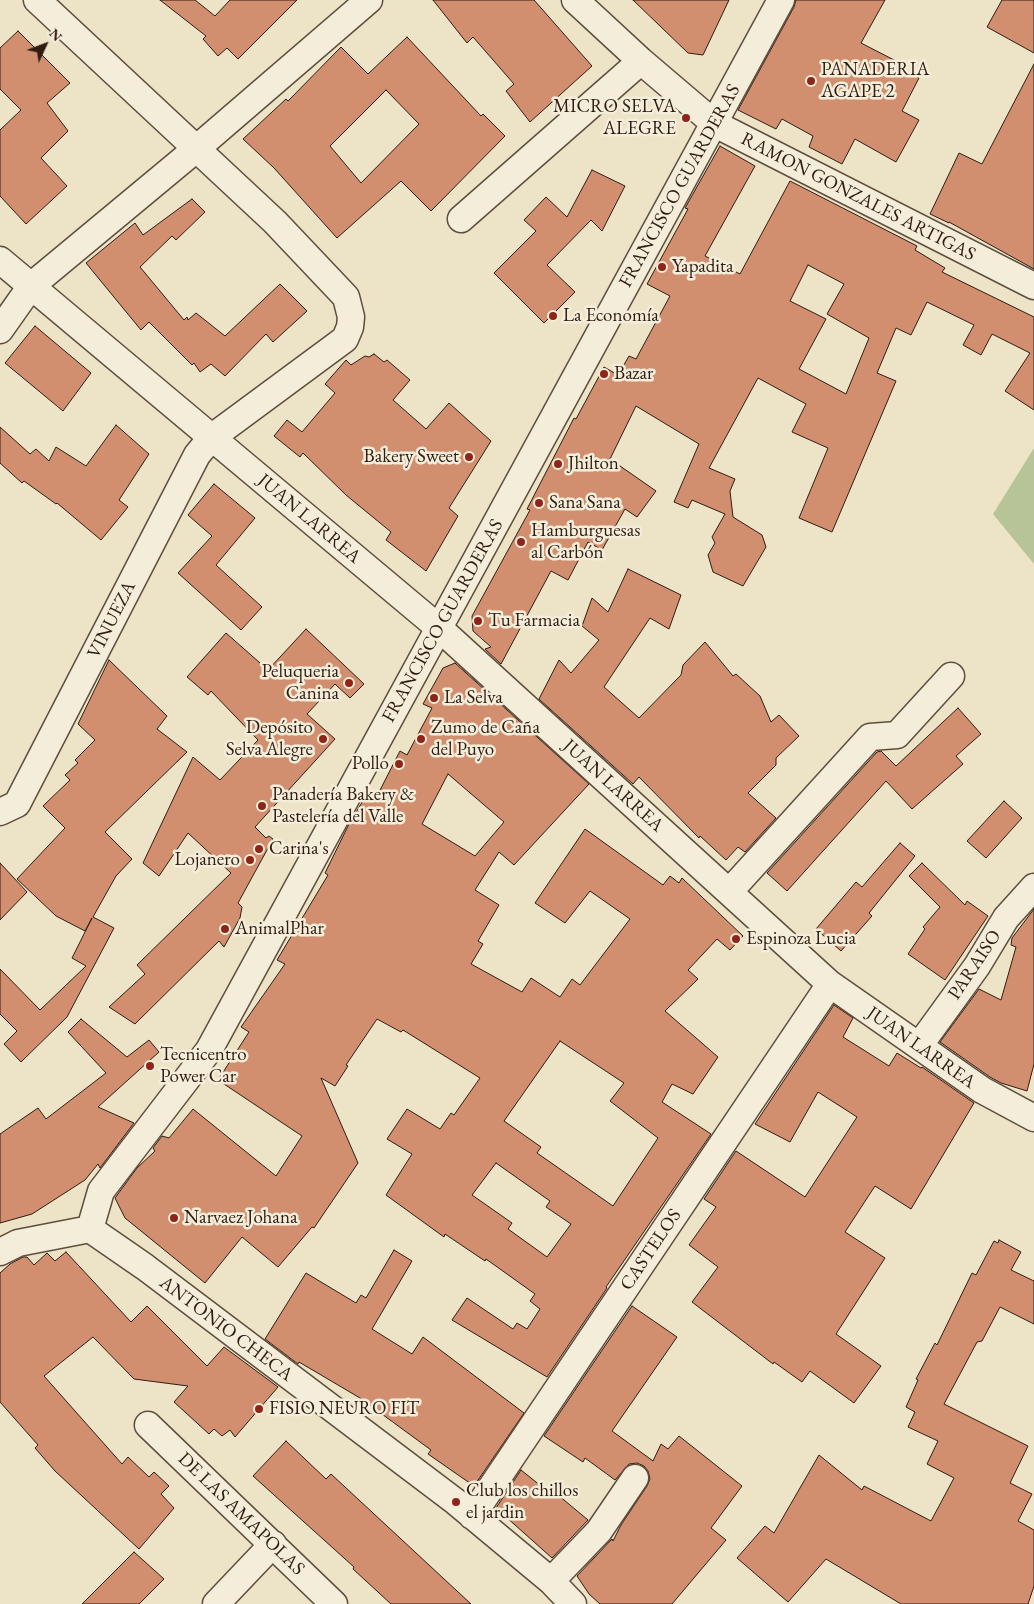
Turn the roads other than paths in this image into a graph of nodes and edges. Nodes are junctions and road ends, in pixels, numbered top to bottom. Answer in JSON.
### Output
{"nodes":[{"id":1,"x":37,"y":0,"type":"edge"},
{"id":2,"x":369,"y":0,"type":"edge"},
{"id":3,"x":575,"y":0,"type":"edge"},
{"id":4,"x":781,"y":0,"type":"edge"},
{"id":5,"x":641,"y":61,"type":"junction"},
{"id":6,"x":715,"y":124,"type":"junction"},
{"id":7,"x":196,"y":149,"type":"junction"},
{"id":8,"x":461,"y":219,"type":"dead end"},
{"id":9,"x":0,"y":260,"type":"edge"},
{"id":10,"x":31,"y":286,"type":"junction"},
{"id":11,"x":1034,"y":286,"type":"edge"},
{"id":12,"x":0,"y":330,"type":"edge"},
{"id":13,"x":211,"y":438,"type":"junction"},
{"id":14,"x":439,"y":628,"type":"junction"},
{"id":15,"x":951,"y":676,"type":"dead end"},
{"id":16,"x":8,"y":808,"type":"edge"},
{"id":17,"x":1034,"y":886,"type":"edge"},
{"id":18,"x":729,"y":892,"type":"junction"},
{"id":19,"x":830,"y":984,"type":"junction"},
{"id":20,"x":919,"y":1046,"type":"junction"},
{"id":21,"x":1034,"y":1118,"type":"edge"},
{"id":22,"x":90,"y":1229,"type":"junction"},
{"id":23,"x":0,"y":1252,"type":"edge"},
{"id":24,"x":148,"y":1425,"type":"dead end"},
{"id":25,"x":635,"y":1478,"type":"dead end"},
{"id":26,"x":472,"y":1516,"type":"junction"},
{"id":27,"x":273,"y":1544,"type":"junction"},
{"id":28,"x":551,"y":1581,"type":"junction"},
{"id":29,"x":216,"y":1604,"type":"edge"},
{"id":30,"x":334,"y":1604,"type":"edge"},
{"id":31,"x":573,"y":1604,"type":"edge"}],
"edges":[{"from":1,"to":7,"type":"street","name":"VINUEZA"},
{"from":2,"to":7,"type":"street"},
{"from":3,"to":5,"type":"street","name":"RAMON GONZALES ARTIGAS"},
{"from":4,"to":6,"type":"street","name":"FRANCISCO GUARDERAS"},
{"from":5,"to":6,"type":"street","name":"RAMON GONZALES ARTIGAS"},
{"from":5,"to":8,"type":"street"},
{"from":6,"to":11,"type":"street","name":"RAMON GONZALES ARTIGAS"},
{"from":6,"to":14,"type":"street","name":"FRANCISCO GUARDERAS"},
{"from":7,"to":10,"type":"street"},
{"from":7,"to":13,"type":"street","name":"VINUEZA"},
{"from":9,"to":10,"type":"street","name":"JUAN LARREA"},
{"from":10,"to":12,"type":"street"},
{"from":10,"to":13,"type":"street","name":"JUAN LARREA"},
{"from":13,"to":14,"type":"street","name":"JUAN LARREA"},
{"from":13,"to":16,"type":"street","name":"VINUEZA"},
{"from":14,"to":18,"type":"street","name":"JUAN LARREA"},
{"from":14,"to":22,"type":"street","name":"FRANCISCO GUARDERAS"},
{"from":15,"to":18,"type":"street"},
{"from":17,"to":20,"type":"street","name":"PARAISO"},
{"from":18,"to":19,"type":"street","name":"JUAN LARREA"},
{"from":19,"to":20,"type":"street","name":"JUAN LARREA"},
{"from":19,"to":26,"type":"street","name":"CASTELOS"},
{"from":20,"to":21,"type":"street","name":"JUAN LARREA"},
{"from":22,"to":23,"type":"street"},
{"from":22,"to":26,"type":"street","name":"ANTONIO CHECA"},
{"from":24,"to":27,"type":"street","name":"DE LAS AMAPOLAS"},
{"from":25,"to":28,"type":"street"},
{"from":26,"to":28,"type":"street","name":"ANTONIO CHECA"},
{"from":27,"to":29,"type":"street"},
{"from":27,"to":30,"type":"street","name":"DE LAS AMAPOLAS"},
{"from":28,"to":31,"type":"street","name":"ANTONIO CHECA"}]}
